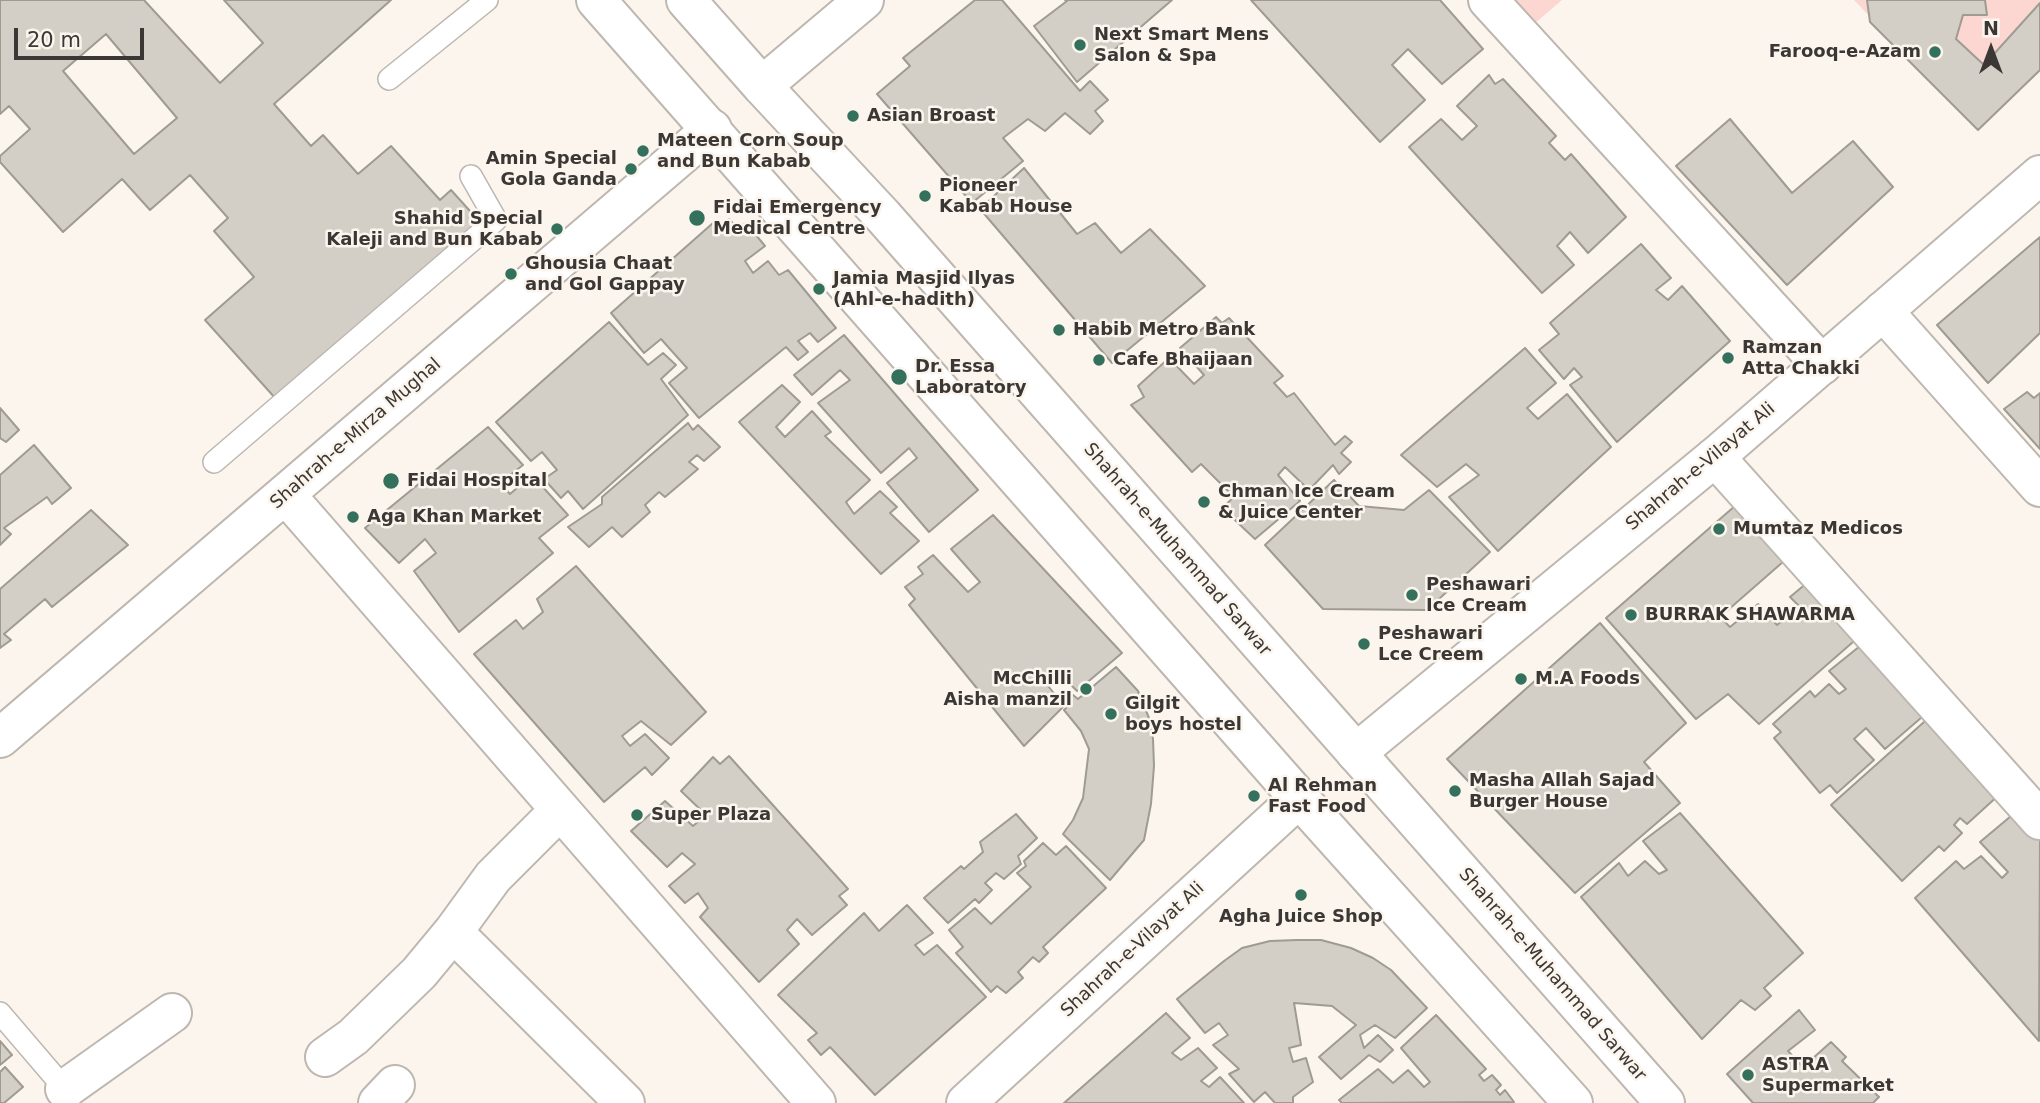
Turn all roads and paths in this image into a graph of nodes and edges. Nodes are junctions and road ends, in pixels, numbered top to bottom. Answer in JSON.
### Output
{"nodes":[{"id":1,"x":597,"y":0,"type":"edge"},
{"id":2,"x":686,"y":0,"type":"edge"},
{"id":3,"x":863,"y":0,"type":"edge"},
{"id":4,"x":1488,"y":0,"type":"edge"},
{"id":5,"x":479,"y":2,"type":"edge"},
{"id":6,"x":389,"y":79,"type":"dead end"},
{"id":7,"x":762,"y":86,"type":"junction"},
{"id":8,"x":712,"y":129,"type":"junction"},
{"id":9,"x":2040,"y":175,"type":"edge"},
{"id":10,"x":471,"y":176,"type":"dead end"},
{"id":11,"x":1883,"y":311,"type":"junction"},
{"id":12,"x":1822,"y":365,"type":"junction"},
{"id":13,"x":1715,"y":457,"type":"junction"},
{"id":14,"x":214,"y":462,"type":"dead end"},
{"id":15,"x":2040,"y":487,"type":"edge"},
{"id":16,"x":285,"y":494,"type":"junction"},
{"id":17,"x":0,"y":738,"type":"edge"},
{"id":18,"x":1356,"y":753,"type":"junction"},
{"id":19,"x":1299,"y":798,"type":"junction"},
{"id":20,"x":559,"y":811,"type":"junction"},
{"id":21,"x":2037,"y":811,"type":"edge"},
{"id":22,"x":453,"y":932,"type":"junction"},
{"id":23,"x":0,"y":1013,"type":"edge"},
{"id":24,"x":172,"y":1013,"type":"dead end"},
{"id":25,"x":325,"y":1057,"type":"dead end"},
{"id":26,"x":71,"y":1096,"type":"edge"},
{"id":27,"x":625,"y":1103,"type":"edge"},
{"id":28,"x":816,"y":1103,"type":"edge"},
{"id":29,"x":968,"y":1103,"type":"edge"},
{"id":30,"x":1573,"y":1103,"type":"edge"},
{"id":31,"x":1665,"y":1103,"type":"edge"}],
"edges":[{"from":1,"to":8,"type":"street"},
{"from":2,"to":7,"type":"street","name":"Shahrah-e-Muhammad Sarwar"},
{"from":3,"to":7,"type":"street"},
{"from":4,"to":12,"type":"street"},
{"from":5,"to":6,"type":"lane"},
{"from":7,"to":18,"type":"street","name":"Shahrah-e-Muhammad Sarwar"},
{"from":8,"to":16,"type":"street","name":"Shahrah-e-Mirza Mughal"},
{"from":8,"to":19,"type":"street"},
{"from":9,"to":11,"type":"street","name":"Shahrah-e-Vilayat Ali"},
{"from":10,"to":14,"type":"lane"},
{"from":11,"to":12,"type":"street","name":"Shahrah-e-Vilayat Ali"},
{"from":11,"to":15,"type":"street"},
{"from":12,"to":13,"type":"street","name":"Shahrah-e-Vilayat Ali"},
{"from":13,"to":18,"type":"street","name":"Shahrah-e-Vilayat Ali"},
{"from":13,"to":21,"type":"street"},
{"from":16,"to":17,"type":"street","name":"Shahrah-e-Mirza Mughal"},
{"from":16,"to":20,"type":"street"},
{"from":18,"to":31,"type":"street","name":"Shahrah-e-Muhammad Sarwar"},
{"from":19,"to":29,"type":"street","name":"Shahrah-e-Vilayat Ali"},
{"from":19,"to":30,"type":"street"},
{"from":20,"to":22,"type":"street"},
{"from":20,"to":28,"type":"street"},
{"from":22,"to":25,"type":"street"},
{"from":22,"to":27,"type":"street"},
{"from":23,"to":26,"type":"lane"},
{"from":24,"to":26,"type":"street"}]}
